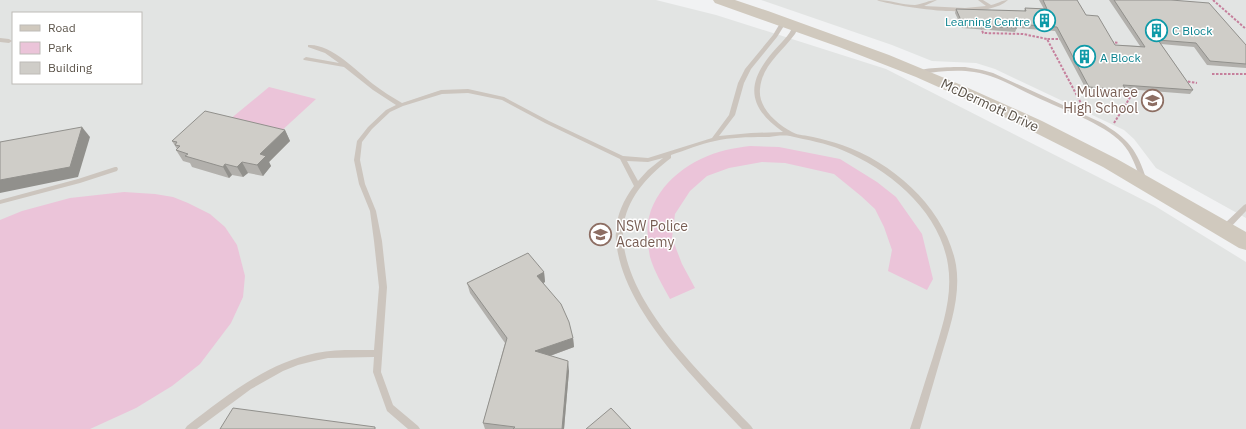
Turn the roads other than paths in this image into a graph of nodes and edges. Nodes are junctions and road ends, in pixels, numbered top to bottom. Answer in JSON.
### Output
{"nodes":[{"id":1,"x":720,"y":0,"type":"edge"},
{"id":2,"x":879,"y":0,"type":"edge"},
{"id":3,"x":935,"y":0,"type":"edge"},
{"id":4,"x":980,"y":0,"type":"edge"},
{"id":5,"x":1006,"y":0,"type":"edge"},
{"id":6,"x":740,"y":2,"type":"edge"},
{"id":7,"x":914,"y":7,"type":"junction"},
{"id":8,"x":990,"y":7,"type":"junction"},
{"id":9,"x":790,"y":23,"type":"junction"},
{"id":10,"x":0,"y":40,"type":"edge"},
{"id":11,"x":9,"y":41,"type":"dead end"},
{"id":12,"x":310,"y":46,"type":"dead end"},
{"id":13,"x":306,"y":59,"type":"dead end"},
{"id":14,"x":346,"y":65,"type":"junction"},
{"id":15,"x":919,"y":72,"type":"junction"},
{"id":16,"x":401,"y":105,"type":"junction"},
{"id":17,"x":790,"y":134,"type":"junction"},
{"id":18,"x":714,"y":139,"type":"junction"},
{"id":19,"x":674,"y":153,"type":"junction"},
{"id":20,"x":622,"y":158,"type":"junction"},
{"id":21,"x":115,"y":169,"type":"dead end"},
{"id":22,"x":1145,"y":183,"type":"junction"},
{"id":23,"x":637,"y":185,"type":"junction"},
{"id":24,"x":0,"y":202,"type":"edge"},
{"id":25,"x":1246,"y":207,"type":"edge"},
{"id":26,"x":1224,"y":229,"type":"junction"},
{"id":27,"x":1246,"y":242,"type":"edge"},
{"id":28,"x":378,"y":353,"type":"junction"},
{"id":29,"x":190,"y":429,"type":"edge"},
{"id":30,"x":415,"y":429,"type":"edge"},
{"id":31,"x":748,"y":429,"type":"edge"},
{"id":32,"x":915,"y":429,"type":"edge"}],
"edges":[{"from":1,"to":6,"type":"main road","name":"McDermott Drive"},
{"from":2,"to":7,"type":"lane"},
{"from":3,"to":7,"type":"lane"},
{"from":4,"to":8,"type":"lane"},
{"from":5,"to":8,"type":"lane"},
{"from":6,"to":9,"type":"main road","name":"McDermott Drive"},
{"from":7,"to":8,"type":"lane"},
{"from":9,"to":15,"type":"main road","name":"McDermott Drive"},
{"from":9,"to":17,"type":"lane"},
{"from":9,"to":18,"type":"lane"},
{"from":10,"to":11,"type":"lane"},
{"from":12,"to":14,"type":"lane"},
{"from":13,"to":14,"type":"lane"},
{"from":14,"to":16,"type":"lane"},
{"from":15,"to":22,"type":"main road","name":"McDermott Drive"},
{"from":15,"to":22,"type":"lane"},
{"from":16,"to":20,"type":"lane"},
{"from":16,"to":28,"type":"lane"},
{"from":17,"to":18,"type":"lane"},
{"from":17,"to":32,"type":"lane"},
{"from":18,"to":19,"type":"lane"},
{"from":19,"to":20,"type":"lane"},
{"from":19,"to":23,"type":"lane"},
{"from":20,"to":23,"type":"lane"},
{"from":21,"to":24,"type":"lane"},
{"from":22,"to":26,"type":"main road","name":"McDermott Drive"},
{"from":23,"to":31,"type":"lane"},
{"from":25,"to":26,"type":"lane"},
{"from":26,"to":27,"type":"main road","name":"McDermott Drive"},
{"from":28,"to":29,"type":"lane"},
{"from":28,"to":30,"type":"lane"}]}
